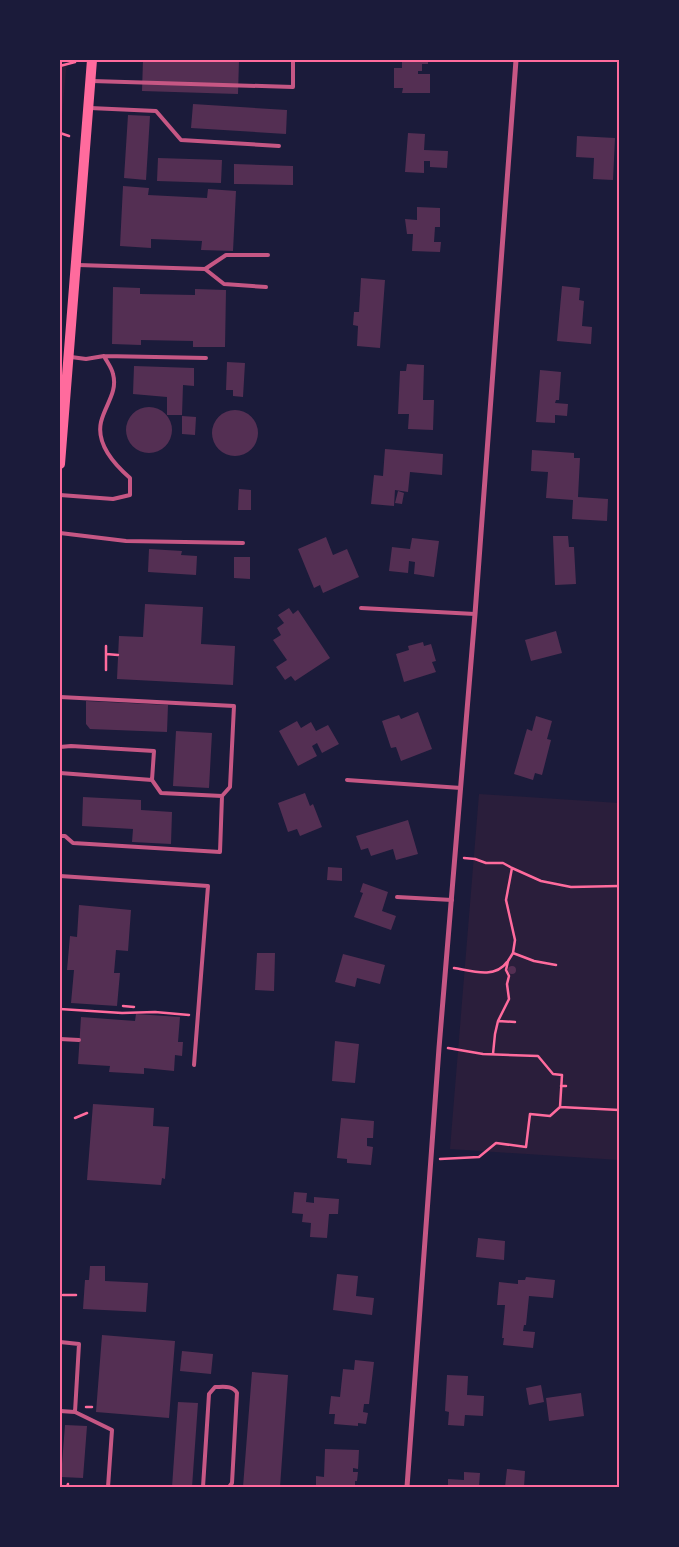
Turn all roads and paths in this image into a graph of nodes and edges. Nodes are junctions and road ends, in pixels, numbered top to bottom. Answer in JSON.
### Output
{"nodes":[{"id":1,"x":92,"y":60,"type":"edge"},
{"id":2,"x":294,"y":60,"type":"edge"},
{"id":3,"x":516,"y":60,"type":"edge"},
{"id":4,"x":75,"y":62,"type":"dead end"},
{"id":5,"x":60,"y":66,"type":"edge"},
{"id":6,"x":90,"y":81,"type":"junction"},
{"id":7,"x":88,"y":108,"type":"junction"},
{"id":8,"x":60,"y":133,"type":"edge"},
{"id":9,"x":69,"y":136,"type":"dead end"},
{"id":10,"x":279,"y":146,"type":"dead end"},
{"id":11,"x":268,"y":255,"type":"dead end"},
{"id":12,"x":76,"y":265,"type":"junction"},
{"id":13,"x":206,"y":269,"type":"junction"},
{"id":14,"x":266,"y":287,"type":"dead end"},
{"id":15,"x":65,"y":340,"type":"edge"},
{"id":16,"x":104,"y":356,"type":"junction"},
{"id":17,"x":68,"y":357,"type":"junction"},
{"id":18,"x":206,"y":358,"type":"dead end"},
{"id":19,"x":63,"y":392,"type":"edge"},
{"id":20,"x":61,"y":443,"type":"edge"},
{"id":21,"x":60,"y":464,"type":"edge"},
{"id":22,"x":60,"y":495,"type":"edge"},
{"id":23,"x":60,"y":533,"type":"edge"},
{"id":24,"x":243,"y":543,"type":"dead end"},
{"id":25,"x":361,"y":608,"type":"dead end"},
{"id":26,"x":475,"y":614,"type":"junction"},
{"id":27,"x":106,"y":646,"type":"dead end"},
{"id":28,"x":106,"y":654,"type":"junction"},
{"id":29,"x":118,"y":655,"type":"dead end"},
{"id":30,"x":106,"y":670,"type":"dead end"},
{"id":31,"x":60,"y":697,"type":"edge"},
{"id":32,"x":60,"y":747,"type":"edge"},
{"id":33,"x":60,"y":773,"type":"edge"},
{"id":34,"x":152,"y":780,"type":"junction"},
{"id":35,"x":347,"y":780,"type":"dead end"},
{"id":36,"x":461,"y":788,"type":"junction"},
{"id":37,"x":222,"y":796,"type":"junction"},
{"id":38,"x":60,"y":836,"type":"edge"},
{"id":39,"x":465,"y":858,"type":"dead end"},
{"id":40,"x":512,"y":868,"type":"junction"},
{"id":41,"x":60,"y":876,"type":"edge"},
{"id":42,"x":619,"y":886,"type":"edge"},
{"id":43,"x":397,"y":897,"type":"dead end"},
{"id":44,"x":452,"y":900,"type":"junction"},
{"id":45,"x":513,"y":953,"type":"junction"},
{"id":46,"x":508,"y":961,"type":"junction"},
{"id":47,"x":556,"y":965,"type":"dead end"},
{"id":48,"x":446,"y":968,"type":"junction"},
{"id":49,"x":123,"y":1006,"type":"dead end"},
{"id":50,"x":134,"y":1007,"type":"dead end"},
{"id":51,"x":60,"y":1009,"type":"edge"},
{"id":52,"x":198,"y":1016,"type":"junction"},
{"id":53,"x":498,"y":1020,"type":"junction"},
{"id":54,"x":515,"y":1022,"type":"dead end"},
{"id":55,"x":60,"y":1039,"type":"edge"},
{"id":56,"x":80,"y":1040,"type":"dead end"},
{"id":57,"x":439,"y":1048,"type":"junction"},
{"id":58,"x":493,"y":1054,"type":"junction"},
{"id":59,"x":194,"y":1065,"type":"dead end"},
{"id":60,"x":561,"y":1086,"type":"junction"},
{"id":61,"x":566,"y":1086,"type":"dead end"},
{"id":62,"x":560,"y":1107,"type":"junction"},
{"id":63,"x":619,"y":1110,"type":"edge"},
{"id":64,"x":87,"y":1114,"type":"dead end"},
{"id":65,"x":75,"y":1118,"type":"dead end"},
{"id":66,"x":431,"y":1159,"type":"junction"},
{"id":67,"x":63,"y":1295,"type":"dead end"},
{"id":68,"x":76,"y":1295,"type":"dead end"},
{"id":69,"x":60,"y":1342,"type":"edge"},
{"id":70,"x":60,"y":1411,"type":"edge"},
{"id":71,"x":75,"y":1412,"type":"junction"},
{"id":72,"x":108,"y":1487,"type":"edge"},
{"id":73,"x":202,"y":1487,"type":"edge"},
{"id":74,"x":229,"y":1487,"type":"edge"},
{"id":75,"x":407,"y":1487,"type":"edge"}],
"edges":[{"from":1,"to":6,"type":"main road"},
{"from":2,"to":6,"type":"lane"},
{"from":3,"to":26,"type":"street"},
{"from":4,"to":5,"type":"path"},
{"from":6,"to":7,"type":"main road"},
{"from":7,"to":10,"type":"lane"},
{"from":7,"to":12,"type":"main road"},
{"from":8,"to":9,"type":"path"},
{"from":11,"to":13,"type":"lane"},
{"from":12,"to":13,"type":"lane"},
{"from":12,"to":15,"type":"main road"},
{"from":13,"to":14,"type":"lane"},
{"from":15,"to":17,"type":"main road"},
{"from":16,"to":17,"type":"lane"},
{"from":16,"to":18,"type":"lane"},
{"from":16,"to":22,"type":"lane"},
{"from":17,"to":19,"type":"main road"},
{"from":19,"to":20,"type":"main road"},
{"from":20,"to":21,"type":"main road"},
{"from":23,"to":24,"type":"lane"},
{"from":25,"to":26,"type":"lane"},
{"from":26,"to":36,"type":"street"},
{"from":27,"to":28,"type":"path"},
{"from":28,"to":29,"type":"path"},
{"from":28,"to":30,"type":"path"},
{"from":31,"to":37,"type":"lane"},
{"from":32,"to":34,"type":"lane"},
{"from":33,"to":34,"type":"lane"},
{"from":34,"to":37,"type":"lane"},
{"from":35,"to":36,"type":"lane"},
{"from":36,"to":44,"type":"street"},
{"from":37,"to":38,"type":"lane"},
{"from":39,"to":40,"type":"path"},
{"from":40,"to":42,"type":"path"},
{"from":40,"to":45,"type":"path"},
{"from":41,"to":52,"type":"lane"},
{"from":43,"to":44,"type":"lane"},
{"from":44,"to":48,"type":"street"},
{"from":45,"to":46,"type":"path"},
{"from":45,"to":47,"type":"path"},
{"from":46,"to":48,"type":"path"},
{"from":46,"to":53,"type":"path"},
{"from":48,"to":57,"type":"street"},
{"from":49,"to":50,"type":"path"},
{"from":51,"to":52,"type":"path"},
{"from":52,"to":59,"type":"lane"},
{"from":53,"to":54,"type":"path"},
{"from":53,"to":58,"type":"path"},
{"from":55,"to":56,"type":"lane"},
{"from":57,"to":58,"type":"path"},
{"from":57,"to":66,"type":"street"},
{"from":58,"to":60,"type":"path"},
{"from":60,"to":61,"type":"path"},
{"from":60,"to":62,"type":"path"},
{"from":62,"to":63,"type":"path"},
{"from":62,"to":66,"type":"path"},
{"from":64,"to":65,"type":"path"},
{"from":66,"to":75,"type":"street"},
{"from":67,"to":68,"type":"path"},
{"from":69,"to":71,"type":"lane"},
{"from":70,"to":71,"type":"lane"},
{"from":71,"to":72,"type":"lane"},
{"from":73,"to":74,"type":"lane"}]}
